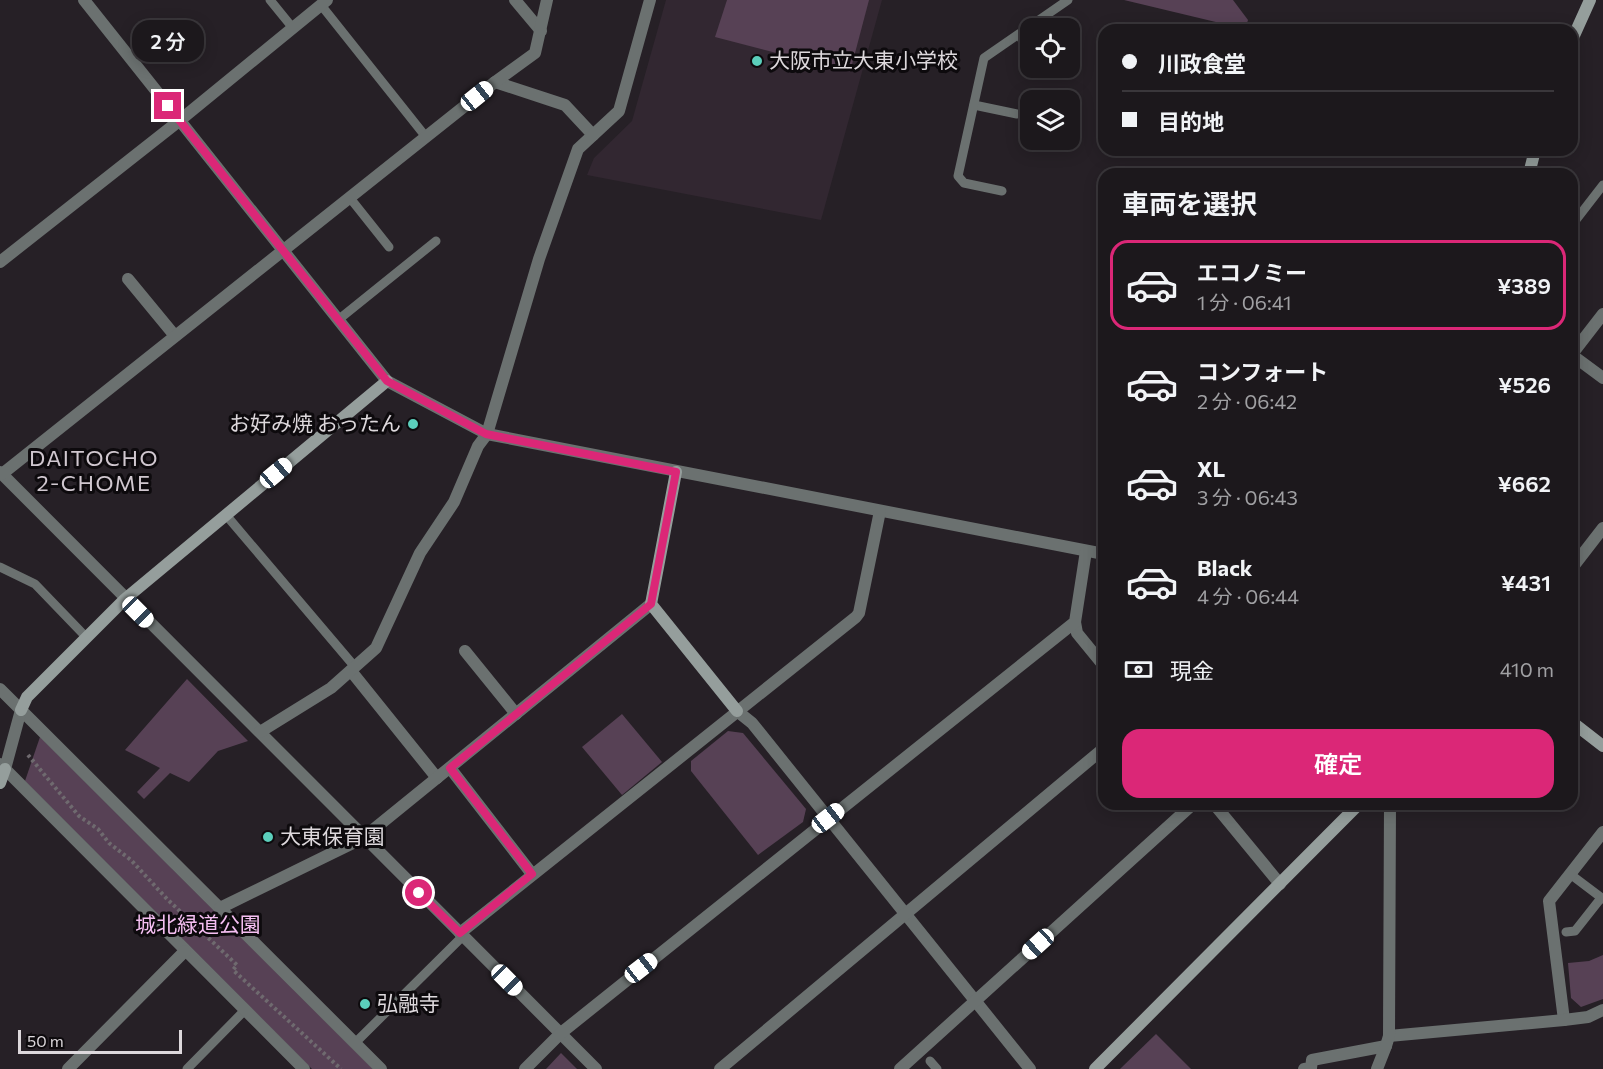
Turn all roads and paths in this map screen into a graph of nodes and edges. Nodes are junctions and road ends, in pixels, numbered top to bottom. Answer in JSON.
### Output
{"nodes":[{"id":1,"x":84,"y":0,"type":"edge"},
{"id":2,"x":270,"y":0,"type":"edge"},
{"id":3,"x":515,"y":0,"type":"edge"},
{"id":4,"x":547,"y":0,"type":"edge"},
{"id":5,"x":650,"y":0,"type":"edge"},
{"id":6,"x":1068,"y":0,"type":"edge"},
{"id":7,"x":1590,"y":0,"type":"edge"},
{"id":8,"x":324,"y":2,"type":"edge"},
{"id":9,"x":292,"y":27,"type":"junction"},
{"id":10,"x":1578,"y":27,"type":"edge"},
{"id":11,"x":541,"y":31,"type":"junction"},
{"id":12,"x":1019,"y":35,"type":"joint"},
{"id":13,"x":495,"y":82,"type":"junction"},
{"id":14,"x":974,"y":105,"type":"junction"},
{"id":15,"x":1017,"y":114,"type":"dead end"},
{"id":16,"x":179,"y":121,"type":"junction"},
{"id":17,"x":593,"y":135,"type":"junction"},
{"id":18,"x":426,"y":137,"type":"junction"},
{"id":19,"x":1603,"y":185,"type":"edge"},
{"id":20,"x":1002,"y":191,"type":"dead end"},
{"id":21,"x":351,"y":198,"type":"junction"},
{"id":22,"x":1578,"y":217,"type":"edge"},
{"id":23,"x":436,"y":241,"type":"dead end"},
{"id":24,"x":389,"y":247,"type":"dead end"},
{"id":25,"x":282,"y":252,"type":"junction"},
{"id":26,"x":0,"y":262,"type":"edge"},
{"id":27,"x":128,"y":279,"type":"dead end"},
{"id":28,"x":1603,"y":314,"type":"edge"},
{"id":29,"x":338,"y":320,"type":"junction"},
{"id":30,"x":175,"y":336,"type":"junction"},
{"id":31,"x":1578,"y":347,"type":"edge"},
{"id":32,"x":1578,"y":359,"type":"edge"},
{"id":33,"x":1603,"y":378,"type":"edge"},
{"id":34,"x":387,"y":381,"type":"junction"},
{"id":35,"x":486,"y":434,"type":"junction"},
{"id":36,"x":676,"y":472,"type":"junction"},
{"id":37,"x":1,"y":473,"type":"edge"},
{"id":38,"x":880,"y":511,"type":"junction"},
{"id":39,"x":226,"y":515,"type":"junction"},
{"id":40,"x":1603,"y":528,"type":"edge"},
{"id":41,"x":1086,"y":551,"type":"junction"},
{"id":42,"x":1098,"y":553,"type":"edge"},
{"id":43,"x":1578,"y":560,"type":"edge"},
{"id":44,"x":0,"y":567,"type":"edge"},
{"id":45,"x":125,"y":599,"type":"junction"},
{"id":46,"x":651,"y":604,"type":"junction"},
{"id":47,"x":1075,"y":622,"type":"junction"},
{"id":48,"x":87,"y":638,"type":"junction"},
{"id":49,"x":465,"y":651,"type":"dead end"},
{"id":50,"x":1098,"y":659,"type":"edge"},
{"id":51,"x":353,"y":669,"type":"junction"},
{"id":52,"x":0,"y":689,"type":"edge"},
{"id":53,"x":21,"y":710,"type":"junction"},
{"id":54,"x":738,"y":711,"type":"junction"},
{"id":55,"x":516,"y":714,"type":"junction"},
{"id":56,"x":1578,"y":727,"type":"edge"},
{"id":57,"x":260,"y":732,"type":"junction"},
{"id":58,"x":1603,"y":746,"type":"edge"},
{"id":59,"x":1098,"y":753,"type":"edge"},
{"id":60,"x":28,"y":755,"type":"dead end"},
{"id":61,"x":3,"y":767,"type":"edge"},
{"id":62,"x":450,"y":768,"type":"junction"},
{"id":63,"x":437,"y":778,"type":"junction"},
{"id":64,"x":0,"y":783,"type":"edge"},
{"id":65,"x":1186,"y":810,"type":"edge"},
{"id":66,"x":1219,"y":810,"type":"edge"},
{"id":67,"x":1353,"y":810,"type":"edge"},
{"id":68,"x":1390,"y":810,"type":"edge"},
{"id":69,"x":828,"y":818,"type":"junction"},
{"id":70,"x":1603,"y":832,"type":"edge"},
{"id":71,"x":363,"y":838,"type":"junction"},
{"id":72,"x":532,"y":874,"type":"junction"},
{"id":73,"x":1570,"y":874,"type":"junction"},
{"id":74,"x":1280,"y":884,"type":"junction"},
{"id":75,"x":1602,"y":898,"type":"edge"},
{"id":76,"x":220,"y":908,"type":"junction"},
{"id":77,"x":905,"y":915,"type":"junction"},
{"id":78,"x":1566,"y":932,"type":"dead end"},
{"id":79,"x":462,"y":934,"type":"junction"},
{"id":80,"x":185,"y":951,"type":"junction"},
{"id":81,"x":975,"y":1001,"type":"junction"},
{"id":82,"x":244,"y":1010,"type":"junction"},
{"id":83,"x":1603,"y":1010,"type":"edge"},
{"id":84,"x":1563,"y":1020,"type":"junction"},
{"id":85,"x":561,"y":1033,"type":"junction"},
{"id":86,"x":1388,"y":1041,"type":"junction"},
{"id":87,"x":356,"y":1043,"type":"junction"},
{"id":88,"x":930,"y":1061,"type":"dead end"},
{"id":89,"x":68,"y":1069,"type":"edge"},
{"id":90,"x":187,"y":1069,"type":"edge"},
{"id":91,"x":304,"y":1069,"type":"edge"},
{"id":92,"x":341,"y":1069,"type":"edge"},
{"id":93,"x":381,"y":1069,"type":"edge"},
{"id":94,"x":525,"y":1069,"type":"edge"},
{"id":95,"x":596,"y":1069,"type":"edge"},
{"id":96,"x":720,"y":1069,"type":"edge"},
{"id":97,"x":900,"y":1069,"type":"edge"},
{"id":98,"x":937,"y":1069,"type":"edge"},
{"id":99,"x":1029,"y":1069,"type":"edge"},
{"id":100,"x":1095,"y":1069,"type":"edge"},
{"id":101,"x":1304,"y":1069,"type":"edge"},
{"id":102,"x":1377,"y":1069,"type":"edge"}],
"edges":[{"from":1,"to":16,"type":"street"},
{"from":2,"to":9,"type":"lane"},
{"from":3,"to":11,"type":"street"},
{"from":4,"to":11,"type":"street"},
{"from":5,"to":17,"type":"street"},
{"from":6,"to":12,"type":"lane"},
{"from":7,"to":10,"type":"street"},
{"from":8,"to":9,"type":"street"},
{"from":8,"to":18,"type":"lane"},
{"from":9,"to":16,"type":"street"},
{"from":11,"to":13,"type":"street"},
{"from":12,"to":14,"type":"lane"},
{"from":13,"to":17,"type":"street"},
{"from":13,"to":18,"type":"street"},
{"from":14,"to":15,"type":"lane"},
{"from":14,"to":20,"type":"lane"},
{"from":16,"to":25,"type":"street"},
{"from":16,"to":26,"type":"street"},
{"from":17,"to":35,"type":"street"},
{"from":18,"to":21,"type":"street"},
{"from":19,"to":22,"type":"lane"},
{"from":21,"to":24,"type":"lane"},
{"from":21,"to":25,"type":"street"},
{"from":23,"to":29,"type":"lane"},
{"from":25,"to":29,"type":"street"},
{"from":25,"to":30,"type":"street"},
{"from":27,"to":30,"type":"street"},
{"from":28,"to":31,"type":"street"},
{"from":29,"to":34,"type":"street"},
{"from":30,"to":37,"type":"street"},
{"from":32,"to":33,"type":"street"},
{"from":34,"to":35,"type":"street"},
{"from":34,"to":39,"type":"street"},
{"from":35,"to":36,"type":"street"},
{"from":35,"to":51,"type":"street"},
{"from":36,"to":38,"type":"street"},
{"from":36,"to":46,"type":"street"},
{"from":37,"to":45,"type":"street"},
{"from":38,"to":41,"type":"street"},
{"from":38,"to":54,"type":"street"},
{"from":39,"to":45,"type":"street"},
{"from":39,"to":51,"type":"lane"},
{"from":40,"to":43,"type":"street"},
{"from":41,"to":42,"type":"street"},
{"from":41,"to":47,"type":"street"},
{"from":44,"to":48,"type":"lane"},
{"from":45,"to":48,"type":"street"},
{"from":45,"to":57,"type":"street"},
{"from":46,"to":54,"type":"street"},
{"from":46,"to":55,"type":"street"},
{"from":47,"to":50,"type":"street"},
{"from":47,"to":69,"type":"street"},
{"from":48,"to":53,"type":"street"},
{"from":49,"to":55,"type":"street"},
{"from":51,"to":57,"type":"street"},
{"from":51,"to":63,"type":"street"},
{"from":52,"to":53,"type":"street"},
{"from":53,"to":61,"type":"street"},
{"from":53,"to":76,"type":"street"},
{"from":54,"to":69,"type":"street"},
{"from":54,"to":72,"type":"street"},
{"from":55,"to":62,"type":"street"},
{"from":56,"to":58,"type":"street"},
{"from":57,"to":71,"type":"street"},
{"from":59,"to":77,"type":"street"},
{"from":60,"to":92,"type":"path"},
{"from":61,"to":64,"type":"street"},
{"from":61,"to":80,"type":"street"},
{"from":62,"to":63,"type":"street"},
{"from":62,"to":72,"type":"street"},
{"from":63,"to":71,"type":"street"},
{"from":65,"to":81,"type":"street"},
{"from":66,"to":74,"type":"street"},
{"from":67,"to":74,"type":"street"},
{"from":68,"to":86,"type":"street"},
{"from":69,"to":77,"type":"street"},
{"from":69,"to":85,"type":"street"},
{"from":70,"to":73,"type":"street"},
{"from":71,"to":76,"type":"street"},
{"from":71,"to":79,"type":"street"},
{"from":72,"to":79,"type":"street"},
{"from":73,"to":75,"type":"lane"},
{"from":73,"to":84,"type":"street"},
{"from":74,"to":100,"type":"street"},
{"from":75,"to":78,"type":"lane"},
{"from":76,"to":87,"type":"street"},
{"from":77,"to":81,"type":"street"},
{"from":77,"to":96,"type":"street"},
{"from":79,"to":85,"type":"street"},
{"from":79,"to":87,"type":"lane"},
{"from":80,"to":82,"type":"street"},
{"from":80,"to":89,"type":"street"},
{"from":81,"to":97,"type":"street"},
{"from":81,"to":99,"type":"street"},
{"from":82,"to":90,"type":"lane"},
{"from":82,"to":91,"type":"street"},
{"from":83,"to":84,"type":"street"},
{"from":84,"to":86,"type":"street"},
{"from":85,"to":94,"type":"street"},
{"from":85,"to":95,"type":"street"},
{"from":86,"to":101,"type":"street"},
{"from":86,"to":102,"type":"street"},
{"from":87,"to":93,"type":"street"},
{"from":88,"to":98,"type":"lane"}]}
